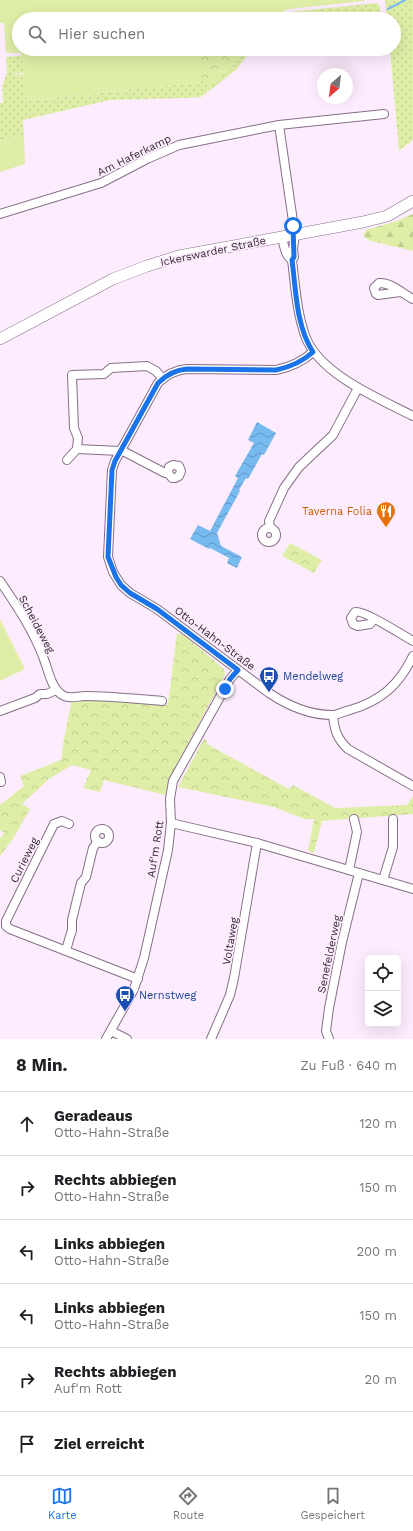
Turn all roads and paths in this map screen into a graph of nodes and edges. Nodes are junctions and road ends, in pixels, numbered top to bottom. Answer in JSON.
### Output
{"nodes":[{"id":1,"x":384,"y":114,"type":"dead end"},
{"id":2,"x":279,"y":125,"type":"junction"},
{"id":3,"x":413,"y":201,"type":"edge"},
{"id":4,"x":0,"y":214,"type":"edge"},
{"id":5,"x":295,"y":235,"type":"junction"},
{"id":6,"x":282,"y":237,"type":"junction"},
{"id":7,"x":292,"y":260,"type":"junction"},
{"id":8,"x":400,"y":292,"type":"dead end"},
{"id":9,"x":413,"y":299,"type":"edge"},
{"id":10,"x":0,"y":338,"type":"edge"},
{"id":11,"x":313,"y":352,"type":"junction"},
{"id":12,"x":163,"y":379,"type":"junction"},
{"id":13,"x":358,"y":388,"type":"junction"},
{"id":14,"x":413,"y":416,"type":"edge"},
{"id":15,"x":77,"y":449,"type":"junction"},
{"id":16,"x":121,"y":450,"type":"junction"},
{"id":17,"x":67,"y":460,"type":"dead end"},
{"id":18,"x":168,"y":473,"type":"dead end"},
{"id":19,"x":270,"y":528,"type":"dead end"},
{"id":20,"x":0,"y":581,"type":"edge"},
{"id":21,"x":374,"y":619,"type":"dead end"},
{"id":22,"x":413,"y":641,"type":"edge"},
{"id":23,"x":413,"y":656,"type":"edge"},
{"id":24,"x":238,"y":670,"type":"junction"},
{"id":25,"x":56,"y":690,"type":"junction"},
{"id":26,"x":162,"y":701,"type":"dead end"},
{"id":27,"x":0,"y":711,"type":"edge"},
{"id":28,"x":333,"y":715,"type":"junction"},
{"id":29,"x":413,"y":786,"type":"edge"},
{"id":30,"x":354,"y":819,"type":"dead end"},
{"id":31,"x":393,"y":819,"type":"dead end"},
{"id":32,"x":171,"y":823,"type":"junction"},
{"id":33,"x":69,"y":824,"type":"dead end"},
{"id":34,"x":98,"y":841,"type":"dead end"},
{"id":35,"x":257,"y":843,"type":"junction"},
{"id":36,"x":349,"y":870,"type":"junction"},
{"id":37,"x":359,"y":873,"type":"junction"},
{"id":38,"x":383,"y":880,"type":"junction"},
{"id":39,"x":413,"y":889,"type":"edge"},
{"id":40,"x":66,"y":950,"type":"junction"},
{"id":41,"x":138,"y":979,"type":"junction"},
{"id":42,"x":111,"y":1031,"type":"junction"},
{"id":43,"x":106,"y":1039,"type":"edge"},
{"id":44,"x":127,"y":1039,"type":"edge"},
{"id":45,"x":211,"y":1039,"type":"edge"},
{"id":46,"x":329,"y":1039,"type":"edge"}],
"edges":[{"from":1,"to":2,"type":"street","name":"Am Haferkamp"},
{"from":2,"to":4,"type":"street","name":"Am Haferkamp"},
{"from":2,"to":5,"type":"street"},
{"from":3,"to":5,"type":"main road","name":"Ickerswarder Straße"},
{"from":5,"to":6,"type":"main road","name":"Ickerswarder Straße"},
{"from":5,"to":7,"type":"street"},
{"from":6,"to":7,"type":"street"},
{"from":6,"to":10,"type":"main road","name":"Ickerswarder Straße"},
{"from":7,"to":11,"type":"street"},
{"from":8,"to":9,"type":"street"},
{"from":11,"to":12,"type":"street","name":"Otto-Hahn-Straße"},
{"from":11,"to":13,"type":"street"},
{"from":12,"to":15,"type":"street"},
{"from":12,"to":16,"type":"street","name":"Otto-Hahn-Straße"},
{"from":13,"to":14,"type":"street"},
{"from":13,"to":19,"type":"street"},
{"from":15,"to":16,"type":"street"},
{"from":15,"to":17,"type":"street"},
{"from":16,"to":18,"type":"street"},
{"from":16,"to":24,"type":"street","name":"Otto-Hahn-Straße"},
{"from":20,"to":25,"type":"street","name":"Scheideweg"},
{"from":21,"to":22,"type":"street"},
{"from":23,"to":28,"type":"street","name":"Otto-Hahn-Straße"},
{"from":24,"to":28,"type":"street","name":"Otto-Hahn-Straße"},
{"from":24,"to":32,"type":"street","name":"Auf'm Rott"},
{"from":25,"to":26,"type":"street"},
{"from":25,"to":27,"type":"street"},
{"from":28,"to":29,"type":"street"},
{"from":30,"to":36,"type":"street"},
{"from":31,"to":38,"type":"street"},
{"from":32,"to":35,"type":"street"},
{"from":32,"to":41,"type":"street","name":"Auf'm Rott"},
{"from":33,"to":40,"type":"street","name":"Curieweg"},
{"from":34,"to":40,"type":"street"},
{"from":35,"to":36,"type":"street"},
{"from":35,"to":45,"type":"street","name":"Voltaweg"},
{"from":36,"to":37,"type":"street"},
{"from":37,"to":38,"type":"street"},
{"from":37,"to":46,"type":"street","name":"Senefelderweg"},
{"from":38,"to":39,"type":"street"},
{"from":40,"to":41,"type":"street","name":"Curieweg"},
{"from":41,"to":42,"type":"street","name":"Auf'm Rott"},
{"from":42,"to":43,"type":"street","name":"Auf'm Rott"},
{"from":42,"to":44,"type":"street"}]}
